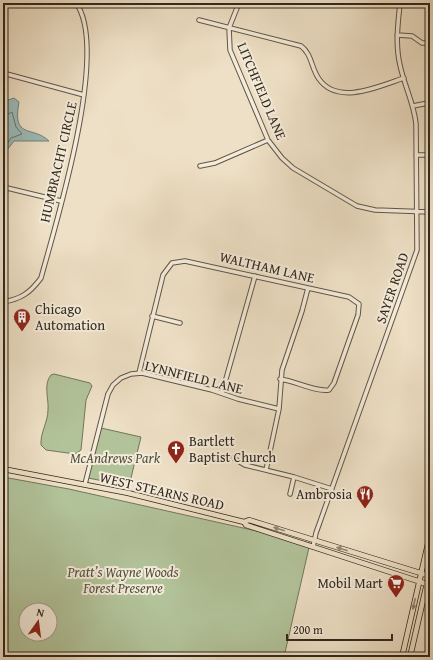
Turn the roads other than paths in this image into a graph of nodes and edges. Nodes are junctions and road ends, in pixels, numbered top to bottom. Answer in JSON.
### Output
{"nodes":[{"id":1,"x":76,"y":3,"type":"edge"},
{"id":2,"x":239,"y":3,"type":"edge"},
{"id":3,"x":400,"y":3,"type":"edge"},
{"id":4,"x":199,"y":20,"type":"dead end"},
{"id":5,"x":229,"y":28,"type":"junction"},
{"id":6,"x":397,"y":35,"type":"junction"},
{"id":7,"x":430,"y":43,"type":"edge"},
{"id":8,"x":3,"y":73,"type":"edge"},
{"id":9,"x":404,"y":78,"type":"junction"},
{"id":10,"x":84,"y":95,"type":"junction"},
{"id":11,"x":428,"y":103,"type":"dead end"},
{"id":12,"x":413,"y":106,"type":"junction"},
{"id":13,"x":268,"y":140,"type":"junction"},
{"id":14,"x":416,"y":155,"type":"junction"},
{"id":15,"x":430,"y":155,"type":"edge"},
{"id":16,"x":200,"y":166,"type":"dead end"},
{"id":17,"x":3,"y":187,"type":"edge"},
{"id":18,"x":61,"y":200,"type":"junction"},
{"id":19,"x":416,"y":210,"type":"junction"},
{"id":20,"x":430,"y":212,"type":"edge"},
{"id":21,"x":255,"y":276,"type":"junction"},
{"id":22,"x":308,"y":288,"type":"junction"},
{"id":23,"x":3,"y":302,"type":"edge"},
{"id":24,"x":152,"y":316,"type":"junction"},
{"id":25,"x":180,"y":323,"type":"dead end"},
{"id":26,"x":139,"y":373,"type":"junction"},
{"id":27,"x":280,"y":379,"type":"junction"},
{"id":28,"x":222,"y":393,"type":"junction"},
{"id":29,"x":279,"y":409,"type":"junction"},
{"id":30,"x":233,"y":458,"type":"dead end"},
{"id":31,"x":3,"y":469,"type":"edge"},
{"id":32,"x":266,"y":470,"type":"junction"},
{"id":33,"x":294,"y":477,"type":"junction"},
{"id":34,"x":85,"y":484,"type":"junction"},
{"id":35,"x":332,"y":489,"type":"junction"},
{"id":36,"x":290,"y":494,"type":"dead end"},
{"id":37,"x":244,"y":522,"type":"junction"},
{"id":38,"x":430,"y":535,"type":"edge"},
{"id":39,"x":314,"y":540,"type":"junction"},
{"id":40,"x":313,"y":547,"type":"junction"},
{"id":41,"x":430,"y":570,"type":"edge"},
{"id":42,"x":421,"y":574,"type":"junction"},
{"id":43,"x":429,"y":576,"type":"edge"},
{"id":44,"x":419,"y":581,"type":"junction"},
{"id":45,"x":428,"y":584,"type":"edge"},
{"id":46,"x":402,"y":657,"type":"edge"},
{"id":47,"x":410,"y":657,"type":"edge"}],
"edges":[{"from":1,"to":10,"type":"street","name":"HUMBRACHT CIRCLE"},
{"from":2,"to":5,"type":"street","name":"LITCHFIELD LANE"},
{"from":3,"to":6,"type":"street","name":"SAYER ROAD"},
{"from":4,"to":5,"type":"street"},
{"from":5,"to":9,"type":"street"},
{"from":5,"to":13,"type":"street","name":"LITCHFIELD LANE"},
{"from":6,"to":7,"type":"street"},
{"from":6,"to":9,"type":"street","name":"SAYER ROAD"},
{"from":8,"to":10,"type":"street"},
{"from":9,"to":12,"type":"street","name":"SAYER ROAD"},
{"from":10,"to":18,"type":"street","name":"HUMBRACHT CIRCLE"},
{"from":11,"to":12,"type":"street"},
{"from":12,"to":14,"type":"street","name":"SAYER ROAD"},
{"from":13,"to":16,"type":"street"},
{"from":13,"to":19,"type":"street","name":"LITCHFIELD LANE"},
{"from":14,"to":15,"type":"street"},
{"from":14,"to":19,"type":"street","name":"SAYER ROAD"},
{"from":17,"to":18,"type":"street"},
{"from":18,"to":23,"type":"street","name":"HUMBRACHT CIRCLE"},
{"from":19,"to":20,"type":"street","name":"LITCHFIELD LANE"},
{"from":19,"to":35,"type":"street","name":"SAYER ROAD"},
{"from":21,"to":22,"type":"street","name":"WALTHAM LANE"},
{"from":21,"to":24,"type":"street","name":"WALTHAM LANE"},
{"from":21,"to":28,"type":"street"},
{"from":22,"to":27,"type":"street"},
{"from":22,"to":27,"type":"street","name":"WALTHAM LANE"},
{"from":24,"to":25,"type":"street"},
{"from":24,"to":26,"type":"street"},
{"from":26,"to":28,"type":"street","name":"LYNNFIELD LANE"},
{"from":26,"to":34,"type":"street","name":"LYNNFIELD LANE"},
{"from":27,"to":29,"type":"street"},
{"from":28,"to":29,"type":"street","name":"LYNNFIELD LANE"},
{"from":29,"to":32,"type":"street"},
{"from":30,"to":32,"type":"street"},
{"from":31,"to":34,"type":"main road","name":"WEST STEARNS ROAD"},
{"from":32,"to":33,"type":"street"},
{"from":33,"to":35,"type":"street"},
{"from":33,"to":36,"type":"street"},
{"from":34,"to":37,"type":"main road","name":"WEST STEARNS ROAD"},
{"from":35,"to":39,"type":"street","name":"SAYER ROAD"},
{"from":39,"to":37,"type":"main road","name":"WEST STEARNS ROAD","one_way":true},
{"from":37,"to":40,"type":"main road","name":"WEST STEARNS ROAD"},
{"from":38,"to":42,"type":"main road"},
{"from":39,"to":40,"type":"street","name":"SAYER ROAD"},
{"from":42,"to":39,"type":"main road","name":"WEST STEARNS ROAD","one_way":true},
{"from":40,"to":44,"type":"main road","name":"WEST STEARNS ROAD"},
{"from":41,"to":43,"type":"main road"},
{"from":42,"to":43,"type":"main road","name":"WEST STEARNS ROAD"},
{"from":42,"to":44,"type":"main road"},
{"from":43,"to":45,"type":"main road"},
{"from":44,"to":45,"type":"main road","name":"WEST STEARNS ROAD"},
{"from":44,"to":46,"type":"main road","one_way":true},
{"from":45,"to":47,"type":"main road"}]}
